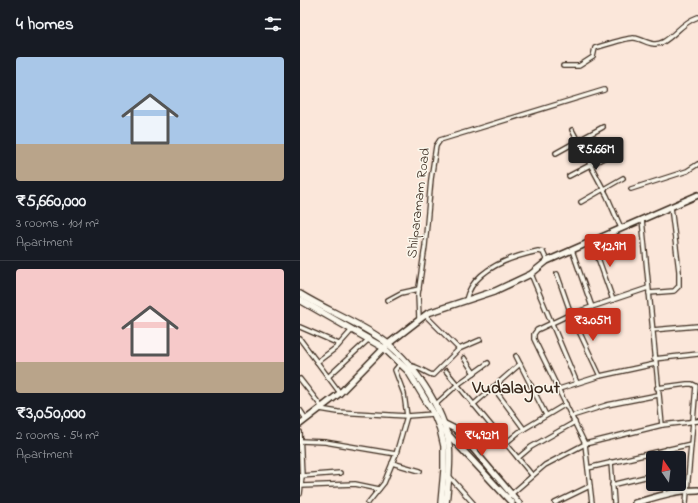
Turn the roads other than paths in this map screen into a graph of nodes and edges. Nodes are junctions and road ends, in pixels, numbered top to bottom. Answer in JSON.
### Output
{"nodes":[{"id":1,"x":698,"y":17,"type":"edge"},
{"id":2,"x":563,"y":66,"type":"dead end"},
{"id":3,"x":604,"y":90,"type":"dead end"},
{"id":4,"x":603,"y":127,"type":"dead end"},
{"id":5,"x":572,"y":130,"type":"dead end"},
{"id":6,"x":578,"y":141,"type":"junction"},
{"id":7,"x":615,"y":152,"type":"dead end"},
{"id":8,"x":556,"y":153,"type":"dead end"},
{"id":9,"x":698,"y":164,"type":"edge"},
{"id":10,"x":591,"y":165,"type":"junction"},
{"id":11,"x":569,"y":176,"type":"dead end"},
{"id":12,"x":623,"y":178,"type":"dead end"},
{"id":13,"x":631,"y":189,"type":"dead end"},
{"id":14,"x":604,"y":190,"type":"junction"},
{"id":15,"x":698,"y":195,"type":"edge"},
{"id":16,"x":581,"y":202,"type":"dead end"},
{"id":17,"x":671,"y":207,"type":"junction"},
{"id":18,"x":642,"y":220,"type":"junction"},
{"id":19,"x":621,"y":228,"type":"junction"},
{"id":20,"x":592,"y":241,"type":"junction"},
{"id":21,"x":572,"y":250,"type":"junction"},
{"id":22,"x":547,"y":261,"type":"junction"},
{"id":23,"x":531,"y":274,"type":"junction"},
{"id":24,"x":557,"y":274,"type":"dead end"},
{"id":25,"x":648,"y":288,"type":"junction"},
{"id":26,"x":419,"y":289,"type":"junction"},
{"id":27,"x":649,"y":293,"type":"junction"},
{"id":28,"x":300,"y":294,"type":"edge"},
{"id":29,"x":300,"y":300,"type":"edge"},
{"id":30,"x":388,"y":300,"type":"dead end"},
{"id":31,"x":466,"y":300,"type":"junction"},
{"id":32,"x":613,"y":300,"type":"junction"},
{"id":33,"x":592,"y":307,"type":"junction"},
{"id":34,"x":571,"y":314,"type":"junction"},
{"id":35,"x":425,"y":315,"type":"junction"},
{"id":36,"x":420,"y":319,"type":"junction"},
{"id":37,"x":551,"y":324,"type":"junction"},
{"id":38,"x":698,"y":326,"type":"edge"},
{"id":39,"x":300,"y":327,"type":"edge"},
{"id":40,"x":352,"y":330,"type":"junction"},
{"id":41,"x":652,"y":330,"type":"junction"},
{"id":42,"x":300,"y":339,"type":"edge"},
{"id":43,"x":369,"y":339,"type":"junction"},
{"id":44,"x":480,"y":340,"type":"dead end"},
{"id":45,"x":339,"y":344,"type":"junction"},
{"id":46,"x":386,"y":346,"type":"junction"},
{"id":47,"x":459,"y":349,"type":"junction"},
{"id":48,"x":698,"y":354,"type":"edge"},
{"id":49,"x":516,"y":356,"type":"dead end"},
{"id":50,"x":464,"y":358,"type":"dead end"},
{"id":51,"x":654,"y":359,"type":"junction"},
{"id":52,"x":317,"y":362,"type":"junction"},
{"id":53,"x":488,"y":363,"type":"dead end"},
{"id":54,"x":400,"y":364,"type":"junction"},
{"id":55,"x":520,"y":364,"type":"junction"},
{"id":56,"x":654,"y":364,"type":"junction"},
{"id":57,"x":410,"y":366,"type":"junction"},
{"id":58,"x":446,"y":371,"type":"dead end"},
{"id":59,"x":474,"y":373,"type":"junction"},
{"id":60,"x":600,"y":376,"type":"junction"},
{"id":61,"x":328,"y":377,"type":"junction"},
{"id":62,"x":300,"y":379,"type":"edge"},
{"id":63,"x":577,"y":384,"type":"junction"},
{"id":64,"x":457,"y":386,"type":"junction"},
{"id":65,"x":493,"y":388,"type":"junction"},
{"id":66,"x":657,"y":388,"type":"junction"},
{"id":67,"x":559,"y":389,"type":"junction"},
{"id":68,"x":340,"y":393,"type":"junction"},
{"id":69,"x":658,"y":395,"type":"junction"},
{"id":70,"x":566,"y":404,"type":"junction"},
{"id":71,"x":473,"y":405,"type":"junction"},
{"id":72,"x":434,"y":406,"type":"junction"},
{"id":73,"x":320,"y":407,"type":"junction"},
{"id":74,"x":300,"y":410,"type":"edge"},
{"id":75,"x":434,"y":414,"type":"junction"},
{"id":76,"x":546,"y":415,"type":"junction"},
{"id":77,"x":407,"y":416,"type":"junction"},
{"id":78,"x":572,"y":416,"type":"junction"},
{"id":79,"x":306,"y":419,"type":"junction"},
{"id":80,"x":693,"y":421,"type":"junction"},
{"id":81,"x":698,"y":421,"type":"edge"},
{"id":82,"x":438,"y":422,"type":"junction"},
{"id":83,"x":575,"y":422,"type":"junction"},
{"id":84,"x":444,"y":423,"type":"junction"},
{"id":85,"x":300,"y":424,"type":"edge"},
{"id":86,"x":662,"y":425,"type":"junction"},
{"id":87,"x":524,"y":429,"type":"junction"},
{"id":88,"x":443,"y":430,"type":"junction"},
{"id":89,"x":300,"y":432,"type":"edge"},
{"id":90,"x":301,"y":441,"type":"edge"},
{"id":91,"x":506,"y":443,"type":"junction"},
{"id":92,"x":585,"y":444,"type":"junction"},
{"id":93,"x":691,"y":444,"type":"junction"},
{"id":94,"x":667,"y":449,"type":"joint"},
{"id":95,"x":396,"y":454,"type":"junction"},
{"id":96,"x":518,"y":458,"type":"junction"},
{"id":97,"x":611,"y":462,"type":"junction"},
{"id":98,"x":392,"y":463,"type":"junction"},
{"id":99,"x":588,"y":468,"type":"junction"},
{"id":100,"x":420,"y":471,"type":"dead end"},
{"id":101,"x":340,"y":473,"type":"dead end"},
{"id":102,"x":448,"y":475,"type":"junction"},
{"id":103,"x":532,"y":475,"type":"junction"},
{"id":104,"x":301,"y":476,"type":"edge"},
{"id":105,"x":646,"y":477,"type":"edge"},
{"id":106,"x":612,"y":485,"type":"junction"},
{"id":107,"x":301,"y":486,"type":"edge"},
{"id":108,"x":590,"y":486,"type":"junction"},
{"id":109,"x":379,"y":489,"type":"junction"},
{"id":110,"x":688,"y":490,"type":"junction"},
{"id":111,"x":698,"y":490,"type":"edge"},
{"id":112,"x":300,"y":494,"type":"edge"},
{"id":113,"x":665,"y":494,"type":"joint"},
{"id":114,"x":510,"y":500,"type":"edge"},
{"id":115,"x":368,"y":503,"type":"edge"},
{"id":116,"x":441,"y":503,"type":"edge"},
{"id":117,"x":446,"y":503,"type":"edge"},
{"id":118,"x":473,"y":503,"type":"edge"},
{"id":119,"x":519,"y":503,"type":"edge"},
{"id":120,"x":555,"y":503,"type":"edge"},
{"id":121,"x":592,"y":503,"type":"edge"},
{"id":122,"x":614,"y":503,"type":"edge"},
{"id":123,"x":635,"y":503,"type":"edge"},
{"id":124,"x":686,"y":503,"type":"edge"}],
"edges":[{"from":1,"to":2,"type":"street"},
{"from":3,"to":26,"type":"street","name":"Shilparamam Road"},
{"from":4,"to":6,"type":"street"},
{"from":5,"to":6,"type":"street"},
{"from":6,"to":8,"type":"street"},
{"from":6,"to":10,"type":"street"},
{"from":7,"to":10,"type":"street"},
{"from":9,"to":13,"type":"street"},
{"from":10,"to":11,"type":"street"},
{"from":10,"to":14,"type":"street"},
{"from":12,"to":14,"type":"street"},
{"from":14,"to":16,"type":"street"},
{"from":14,"to":19,"type":"street"},
{"from":15,"to":17,"type":"street"},
{"from":17,"to":18,"type":"street"},
{"from":17,"to":27,"type":"street"},
{"from":18,"to":19,"type":"street"},
{"from":18,"to":25,"type":"street"},
{"from":19,"to":20,"type":"street"},
{"from":20,"to":21,"type":"street"},
{"from":20,"to":32,"type":"street"},
{"from":21,"to":22,"type":"street"},
{"from":21,"to":33,"type":"street"},
{"from":22,"to":23,"type":"street"},
{"from":22,"to":31,"type":"street"},
{"from":23,"to":31,"type":"street"},
{"from":23,"to":37,"type":"street"},
{"from":24,"to":34,"type":"street"},
{"from":25,"to":27,"type":"street"},
{"from":25,"to":32,"type":"street"},
{"from":26,"to":30,"type":"street"},
{"from":26,"to":36,"type":"street","name":"Shilparamam Road"},
{"from":27,"to":41,"type":"street"},
{"from":28,"to":46,"type":"main road"},
{"from":29,"to":40,"type":"main road"},
{"from":31,"to":35,"type":"street"},
{"from":32,"to":33,"type":"street"},
{"from":33,"to":34,"type":"street"},
{"from":34,"to":37,"type":"street"},
{"from":34,"to":60,"type":"street"},
{"from":35,"to":36,"type":"street"},
{"from":35,"to":47,"type":"street"},
{"from":36,"to":46,"type":"street"},
{"from":37,"to":63,"type":"street"},
{"from":37,"to":67,"type":"street"},
{"from":38,"to":41,"type":"street"},
{"from":39,"to":45,"type":"street"},
{"from":40,"to":43,"type":"main road"},
{"from":40,"to":45,"type":"street"},
{"from":41,"to":51,"type":"street"},
{"from":42,"to":52,"type":"street"},
{"from":43,"to":46,"type":"main road"},
{"from":43,"to":61,"type":"street"},
{"from":44,"to":47,"type":"street"},
{"from":45,"to":52,"type":"street"},
{"from":46,"to":54,"type":"main road"},
{"from":46,"to":57,"type":"main road"},
{"from":46,"to":68,"type":"street"},
{"from":47,"to":57,"type":"street"},
{"from":48,"to":51,"type":"street"},
{"from":49,"to":55,"type":"street"},
{"from":50,"to":59,"type":"street"},
{"from":51,"to":56,"type":"street"},
{"from":52,"to":61,"type":"street"},
{"from":53,"to":59,"type":"street"},
{"from":54,"to":75,"type":"main road"},
{"from":54,"to":77,"type":"street"},
{"from":55,"to":65,"type":"street"},
{"from":55,"to":76,"type":"street"},
{"from":56,"to":60,"type":"street"},
{"from":56,"to":66,"type":"street"},
{"from":57,"to":72,"type":"main road"},
{"from":58,"to":64,"type":"street"},
{"from":59,"to":64,"type":"street"},
{"from":60,"to":63,"type":"street"},
{"from":61,"to":68,"type":"street"},
{"from":62,"to":73,"type":"street"},
{"from":63,"to":67,"type":"street"},
{"from":64,"to":71,"type":"street"},
{"from":64,"to":72,"type":"street"},
{"from":65,"to":71,"type":"street"},
{"from":65,"to":87,"type":"street"},
{"from":66,"to":69,"type":"street"},
{"from":66,"to":80,"type":"street"},
{"from":67,"to":70,"type":"street"},
{"from":68,"to":73,"type":"street"},
{"from":69,"to":78,"type":"street"},
{"from":69,"to":86,"type":"street"},
{"from":70,"to":76,"type":"street"},
{"from":70,"to":78,"type":"street"},
{"from":71,"to":91,"type":"street"},
{"from":72,"to":84,"type":"main road"},
{"from":73,"to":77,"type":"street"},
{"from":73,"to":79,"type":"street"},
{"from":74,"to":79,"type":"street"},
{"from":75,"to":77,"type":"street"},
{"from":75,"to":82,"type":"main road"},
{"from":76,"to":87,"type":"street"},
{"from":77,"to":95,"type":"street"},
{"from":78,"to":83,"type":"street"},
{"from":79,"to":85,"type":"street"},
{"from":80,"to":81,"type":"street"},
{"from":80,"to":86,"type":"street"},
{"from":80,"to":93,"type":"street"},
{"from":82,"to":84,"type":"street"},
{"from":82,"to":88,"type":"main road"},
{"from":83,"to":92,"type":"street"},
{"from":83,"to":96,"type":"street"},
{"from":84,"to":88,"type":"main road"},
{"from":84,"to":114,"type":"street"},
{"from":86,"to":92,"type":"street"},
{"from":87,"to":91,"type":"street"},
{"from":88,"to":102,"type":"main road"},
{"from":88,"to":114,"type":"street"},
{"from":88,"to":116,"type":"main road"},
{"from":89,"to":90,"type":"street"},
{"from":90,"to":95,"type":"street"},
{"from":90,"to":104,"type":"street"},
{"from":91,"to":96,"type":"street"},
{"from":92,"to":99,"type":"street"},
{"from":92,"to":103,"type":"street"},
{"from":93,"to":94,"type":"street"},
{"from":93,"to":110,"type":"street"},
{"from":94,"to":97,"type":"street"},
{"from":95,"to":98,"type":"street"},
{"from":96,"to":103,"type":"street"},
{"from":97,"to":99,"type":"street"},
{"from":97,"to":106,"type":"street"},
{"from":98,"to":100,"type":"street"},
{"from":98,"to":109,"type":"street"},
{"from":99,"to":108,"type":"street"},
{"from":101,"to":104,"type":"street"},
{"from":102,"to":117,"type":"main road"},
{"from":102,"to":118,"type":"street"},
{"from":103,"to":114,"type":"street"},
{"from":104,"to":107,"type":"street"},
{"from":105,"to":106,"type":"street"},
{"from":106,"to":122,"type":"street"},
{"from":107,"to":109,"type":"street"},
{"from":107,"to":112,"type":"street"},
{"from":108,"to":120,"type":"street"},
{"from":108,"to":121,"type":"street"},
{"from":109,"to":115,"type":"street"},
{"from":110,"to":111,"type":"street"},
{"from":110,"to":113,"type":"street"},
{"from":110,"to":124,"type":"street"},
{"from":113,"to":123,"type":"street"},
{"from":114,"to":119,"type":"street"}]}
